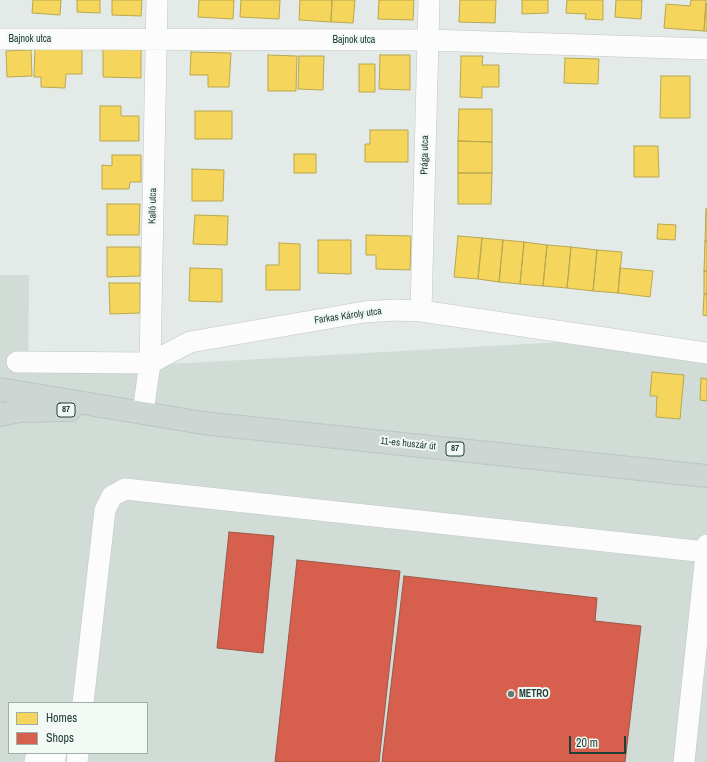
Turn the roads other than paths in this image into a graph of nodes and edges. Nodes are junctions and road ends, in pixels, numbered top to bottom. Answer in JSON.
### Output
{"nodes":[{"id":1,"x":157,"y":0,"type":"edge"},
{"id":2,"x":429,"y":0,"type":"edge"},
{"id":3,"x":0,"y":38,"type":"edge"},
{"id":4,"x":155,"y":40,"type":"junction"},
{"id":5,"x":428,"y":40,"type":"junction"},
{"id":6,"x":707,"y":49,"type":"edge"},
{"id":7,"x":421,"y":311,"type":"junction"},
{"id":8,"x":707,"y":353,"type":"edge"},
{"id":9,"x":17,"y":362,"type":"dead end"},
{"id":10,"x":150,"y":362,"type":"junction"},
{"id":11,"x":0,"y":389,"type":"edge"},
{"id":12,"x":138,"y":411,"type":"junction"},
{"id":13,"x":0,"y":415,"type":"edge"},
{"id":14,"x":707,"y":476,"type":"edge"},
{"id":15,"x":707,"y":549,"type":"edge"},
{"id":16,"x":81,"y":700,"type":"edge"},
{"id":17,"x":684,"y":762,"type":"edge"}],
"edges":[{"from":1,"to":4,"type":"street","name":"Kalló utca"},
{"from":2,"to":5,"type":"street","name":"Prága utca"},
{"from":3,"to":4,"type":"street","name":"Bajnok utca"},
{"from":4,"to":5,"type":"street","name":"Bajnok utca"},
{"from":4,"to":10,"type":"street","name":"Kalló utca"},
{"from":5,"to":6,"type":"street","name":"Bajnok utca"},
{"from":5,"to":7,"type":"street","name":"Prága utca"},
{"from":7,"to":8,"type":"street","name":"Farkas Károly utca"},
{"from":7,"to":10,"type":"street","name":"Farkas Károly utca"},
{"from":9,"to":10,"type":"street","name":"Farkas Károly utca"},
{"from":10,"to":12,"type":"street","name":"Kalló utca"},
{"from":11,"to":12,"type":"main road","number":"87"},
{"from":12,"to":13,"type":"main road","number":"87"},
{"from":12,"to":14,"type":"main road","name":"11-es huszár út","number":"87"},
{"from":15,"to":16,"type":"street"},
{"from":15,"to":17,"type":"street"}]}
